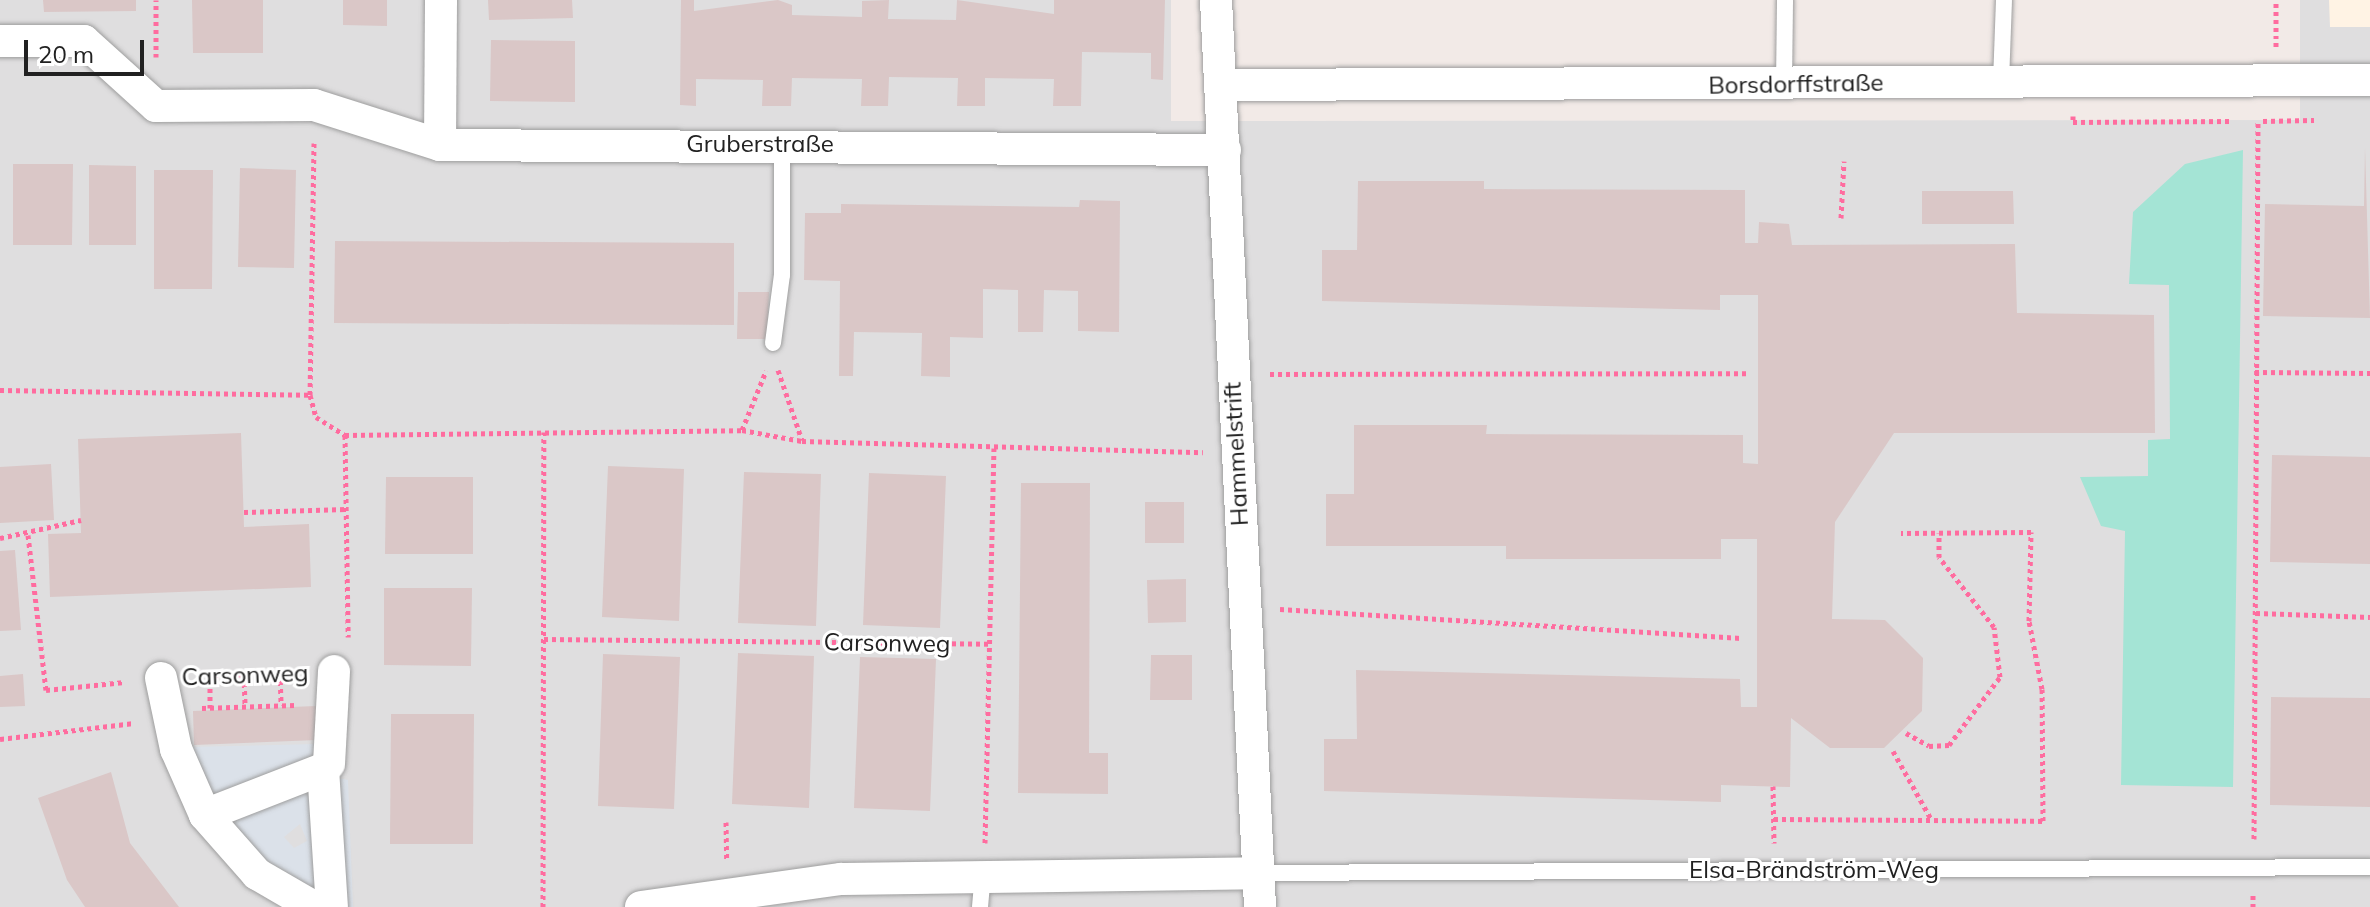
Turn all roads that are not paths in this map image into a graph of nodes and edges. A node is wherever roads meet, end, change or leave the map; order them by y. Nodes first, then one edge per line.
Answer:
1 (441, 0) edge
2 (1216, 0) edge
3 (1785, 0) edge
4 (2004, 0) edge
5 (0, 41) edge
6 (2370, 80) edge
7 (2001, 82) junction
8 (1784, 84) junction
9 (1223, 85) junction
10 (782, 144) junction
11 (440, 145) junction
12 (1225, 150) junction
13 (773, 343) road end
14 (341, 657) road end
15 (161, 678) road end
16 (329, 764) dead end
17 (205, 815) junction
18 (2370, 867) edge
19 (1259, 873) junction
20 (983, 874) junction
21 (314, 907) edge
22 (332, 907) edge
23 (641, 907) edge
24 (980, 907) edge
25 (1260, 907) edge

1 - 11 street
2 - 9 street, Hammelstrift
3 - 8 lane
4 - 7 lane
5 - 11 street, Gruberstraße
6 - 7 street, Borsdorffstraße
7 - 8 street, Borsdorffstraße
8 - 9 street, Borsdorffstraße
9 - 12 street, Hammelstrift
10 - 11 street, Gruberstraße
10 - 12 street, Gruberstraße
10 - 13 lane
12 - 19 street, Hammelstrift
14 - 16 street, Carsonweg
15 - 17 street, Carsonweg
17 - 21 street, Carsonweg
17 - 22 street
18 - 19 lane, Elsa-Brändström-Weg
19 - 20 street
19 - 25 street, Hammelstrift
20 - 23 street
20 - 24 lane

